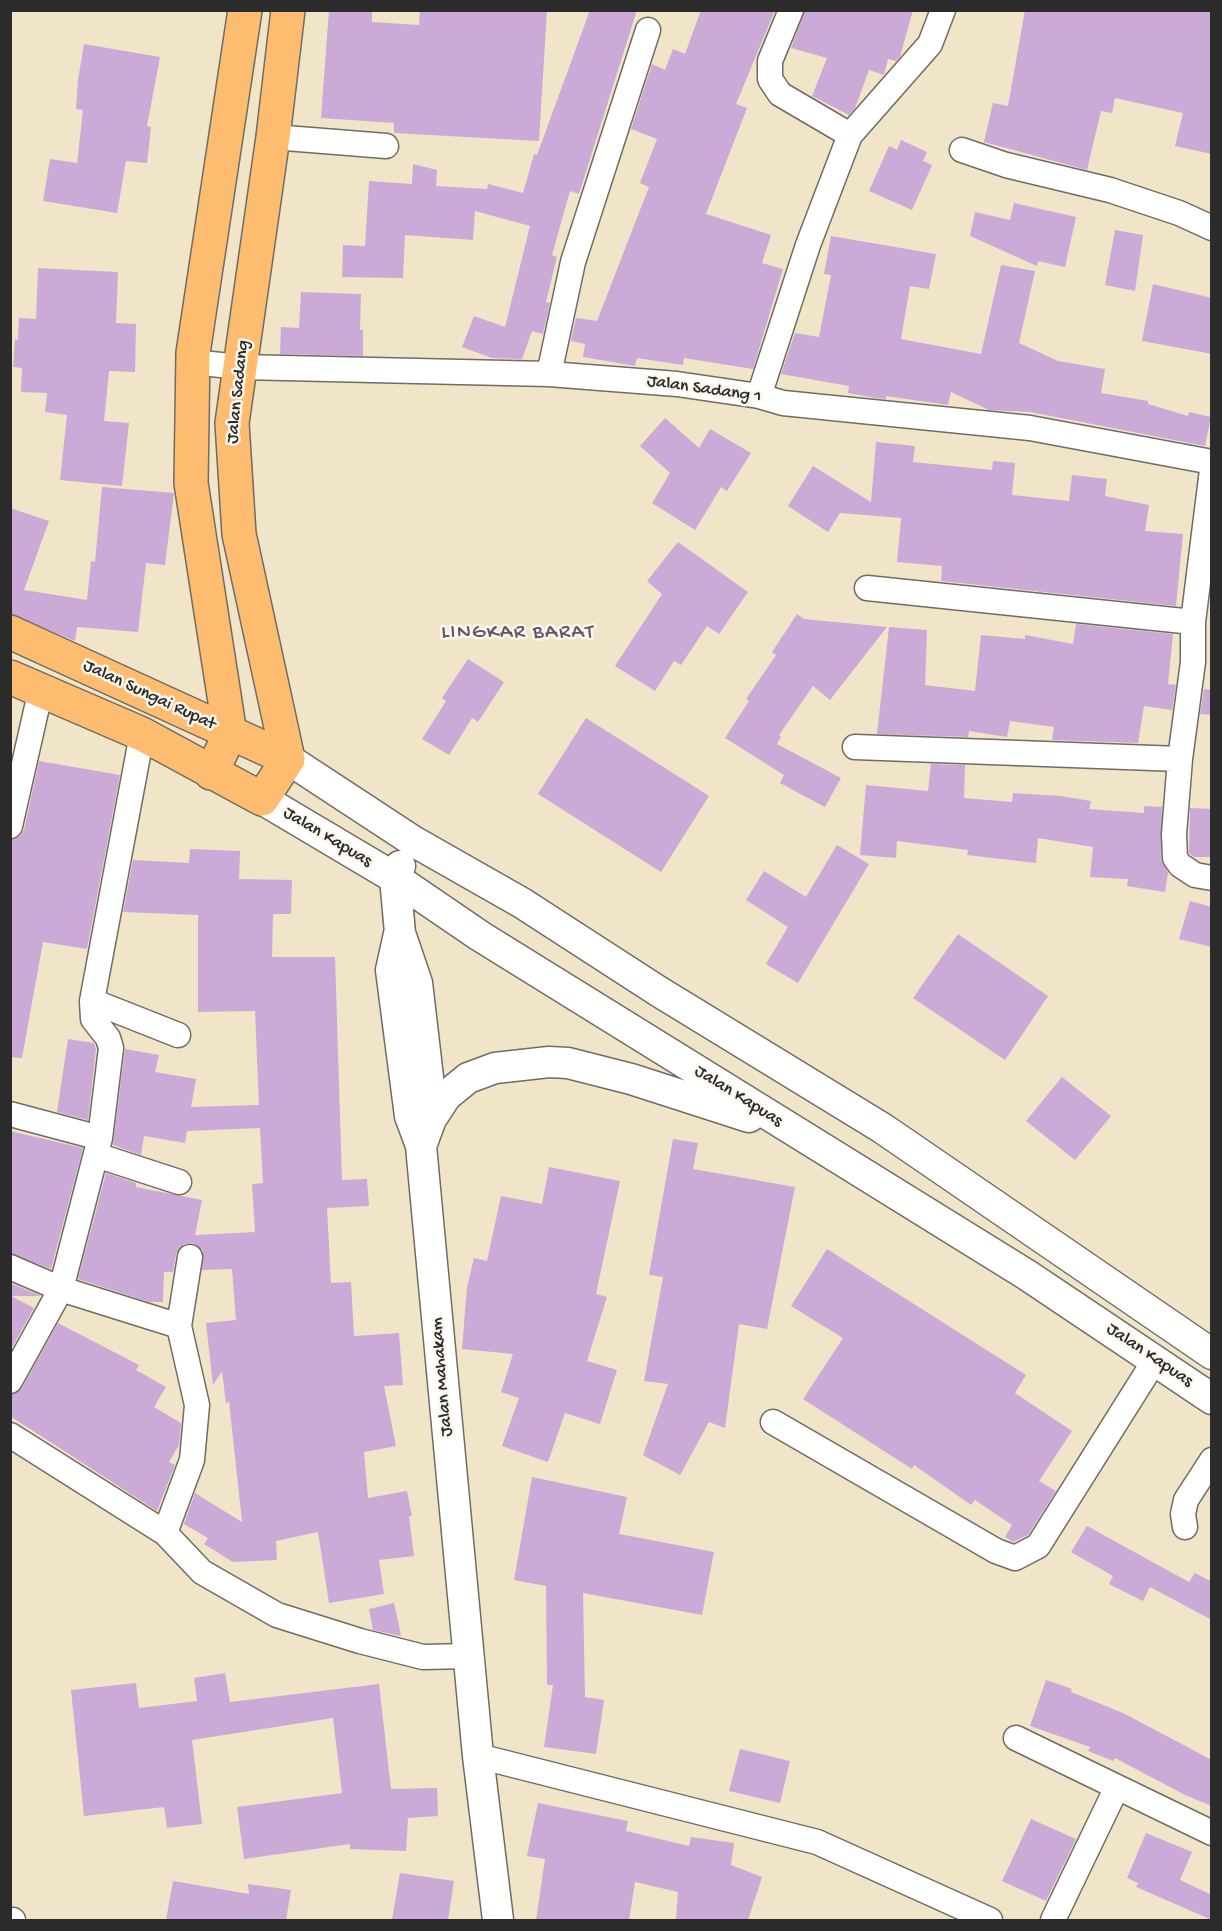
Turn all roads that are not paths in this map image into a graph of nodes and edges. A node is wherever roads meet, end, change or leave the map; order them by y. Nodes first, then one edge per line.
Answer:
1 (245, 10) edge
2 (288, 10) edge
3 (791, 10) edge
4 (943, 10) edge
5 (648, 30) dead end
6 (850, 135) junction
7 (273, 137) junction
8 (386, 146) dead end
9 (962, 150) dead end
10 (1212, 228) edge
11 (192, 363) junction
12 (240, 367) junction
13 (549, 374) junction
14 (759, 396) junction
15 (1212, 462) edge
16 (1212, 470) edge
17 (867, 588) dead end
18 (1193, 622) junction
19 (10, 632) edge
20 (1202, 664) edge
21 (10, 677) edge
22 (40, 689) junction
23 (230, 734) junction
24 (142, 735) junction
25 (855, 747) dead end
26 (288, 759) junction
27 (1180, 759) junction
28 (211, 773) junction
29 (262, 799) junction
30 (10, 825) edge
31 (413, 841) junction
32 (394, 878) junction
33 (1212, 878) edge
34 (92, 1001) junction
35 (178, 1035) dead end
36 (10, 1114) edge
37 (789, 1130) junction
38 (426, 1133) junction
39 (98, 1147) junction
40 (179, 1182) dead end
41 (1050, 1244) junction
42 (190, 1257) dead end
43 (10, 1267) edge
44 (1027, 1275) junction
45 (62, 1289) junction
46 (178, 1326) junction
47 (1212, 1354) edge
48 (1155, 1360) junction
49 (10, 1381) edge
50 (1212, 1399) edge
51 (773, 1422) dead end
52 (10, 1436) edge
53 (1212, 1460) edge
54 (1185, 1527) dead end
55 (165, 1533) junction
56 (468, 1656) junction
57 (1016, 1738) dead end
58 (478, 1756) junction
59 (1117, 1787) junction
60 (1212, 1833) edge
61 (498, 1920) edge
62 (990, 1920) edge
63 (1053, 1920) edge

1 - 11 main road
2 - 7 main road, Jalan Sadang
3 - 6 street
4 - 6 street
5 - 13 street
6 - 14 street
7 - 8 street
7 - 12 main road, Jalan Sadang
9 - 10 street
11 - 12 street, Jalan Sadang 1
11 - 23 main road
12 - 13 street, Jalan Sadang 1
12 - 26 main road, Jalan Sadang
13 - 14 street, Jalan Sadang 1
14 - 15 street, Jalan Sadang 1
16 - 18 street
17 - 18 street
18 - 20 street
19 - 23 main road, Jalan Sungai Rupat
20 - 27 street
21 - 22 main road, Jalan Sungai Rupat
22 - 24 main road, Jalan Sungai Rupat
22 - 30 street
23 - 26 main road, Jalan Sungai Rupat
23 - 28 main road
24 - 28 main road, Jalan Sungai Rupat
24 - 34 street
25 - 27 street
26 - 29 main road
26 - 31 street, Jalan Kapuas
27 - 33 street
28 - 29 main road, Jalan Sungai Rupat
29 - 32 street, Jalan Kapuas
31 - 32 street
31 - 41 street, Jalan Kapuas
32 - 37 street, Jalan Kapuas
32 - 38 street, Jalan Mahakam
34 - 35 street
34 - 39 street
36 - 39 street
37 - 38 street
37 - 44 street, Jalan Kapuas
38 - 56 street, Jalan Mahakam
39 - 40 street
39 - 45 street
41 - 44 street
41 - 47 street, Jalan Kapuas
42 - 46 street
43 - 45 street
44 - 48 street, Jalan Kapuas
45 - 46 street
45 - 49 street
46 - 55 street
48 - 50 street, Jalan Kapuas
48 - 51 street
52 - 55 street
53 - 54 street
55 - 56 street
56 - 58 street, Jalan Mahakam
57 - 59 street
58 - 61 street, Jalan Mahakam
58 - 62 street
59 - 60 street
59 - 63 street

